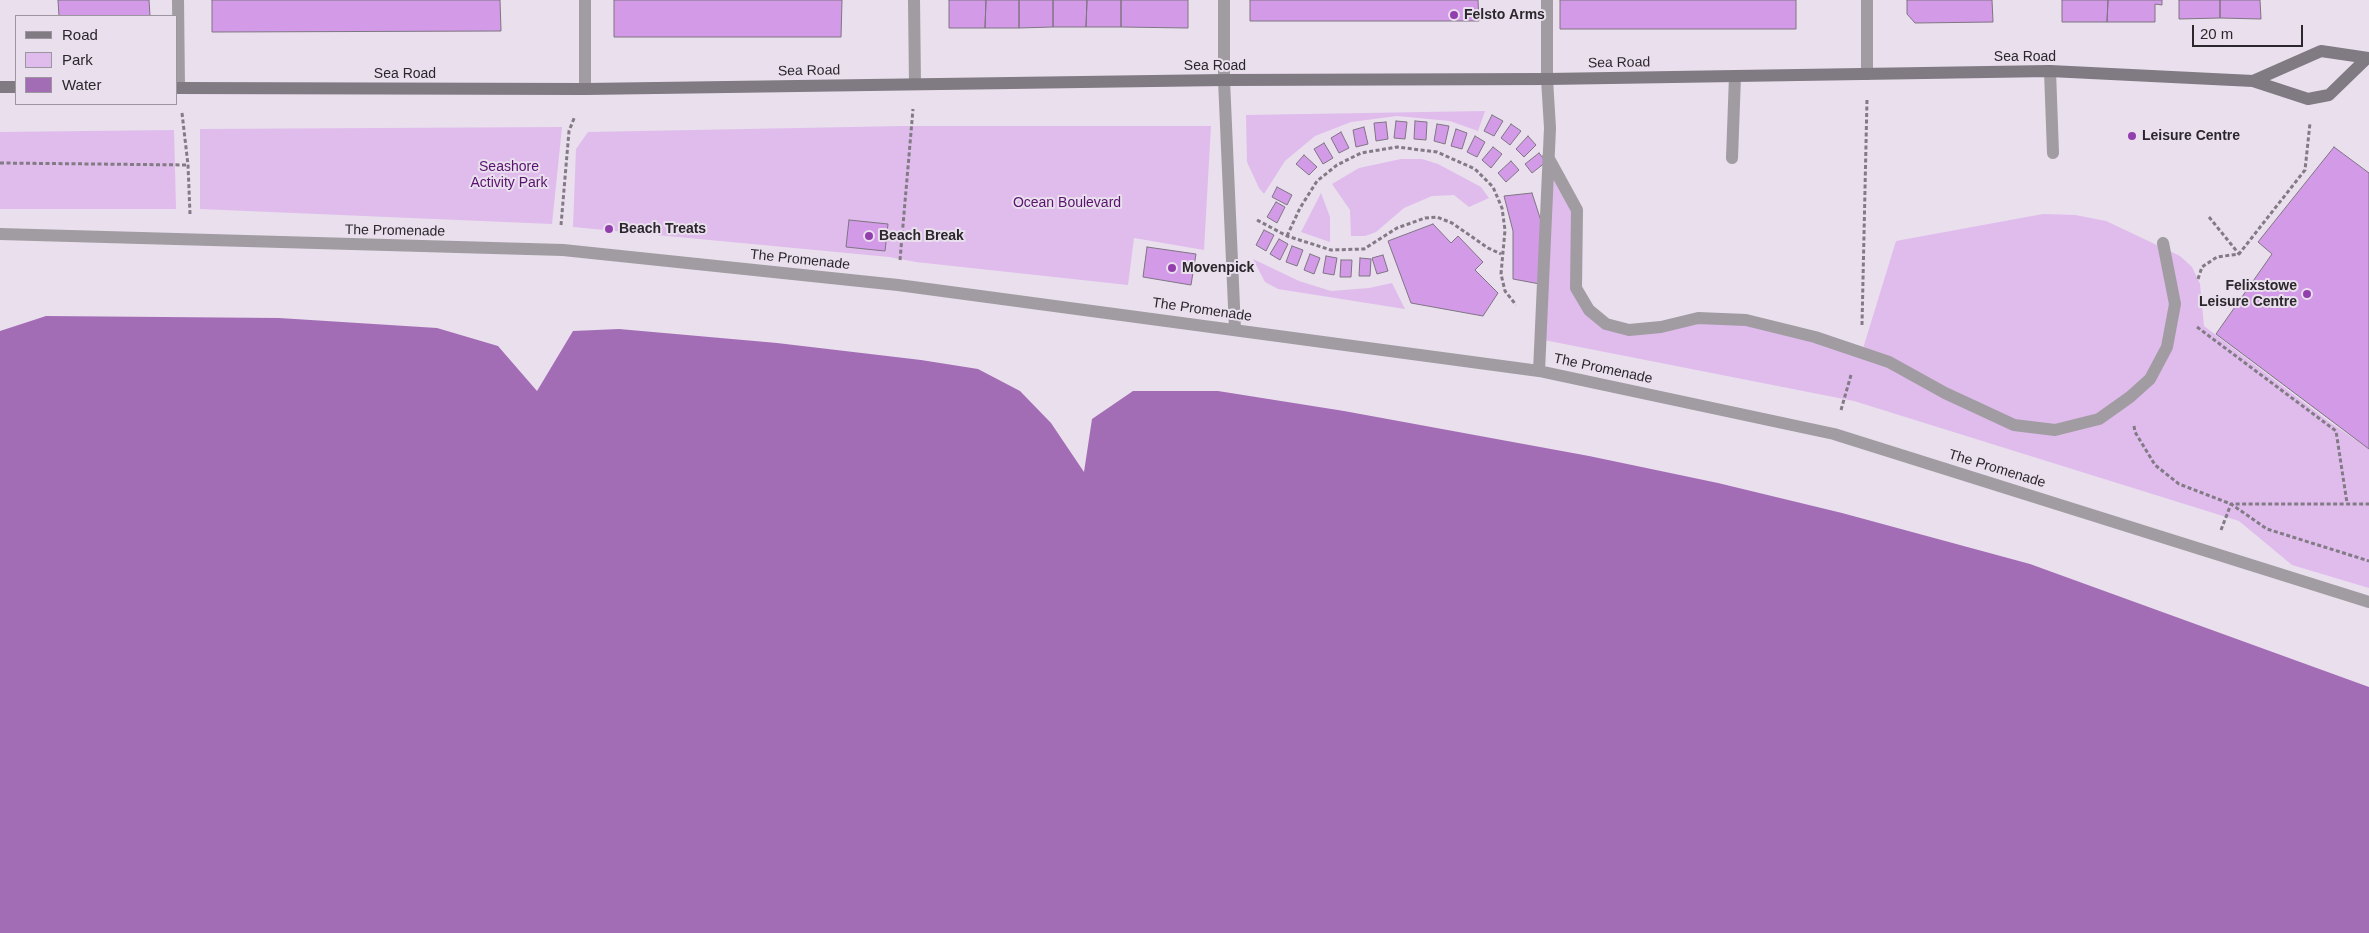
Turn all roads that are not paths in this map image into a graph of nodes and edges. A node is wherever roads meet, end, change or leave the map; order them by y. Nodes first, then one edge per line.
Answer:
1 (178, 0) edge
2 (585, 0) edge
3 (914, 0) edge
4 (1224, 0) edge
5 (1548, 0) edge
6 (1867, 0) edge
7 (2369, 56) edge
8 (2050, 71) junction
9 (1867, 74) junction
10 (1735, 76) junction
11 (1547, 79) junction
12 (1224, 80) junction
13 (2253, 81) junction
14 (915, 84) junction
15 (0, 87) edge
16 (15, 87) edge
17 (178, 88) edge
18 (585, 89) junction
19 (2053, 153) dead end
20 (1548, 157) junction
21 (1732, 158) dead end
22 (0, 234) edge
23 (2163, 243) dead end
24 (1235, 329) junction
25 (1539, 371) junction
26 (2369, 602) edge

1 - 17 street
2 - 18 street
3 - 14 street
4 - 12 street
5 - 11 street
6 - 9 street
7 - 13 street, Sea Road
7 - 13 street, Sea Road
8 - 9 street, Sea Road
8 - 13 street, Sea Road
8 - 19 street
9 - 10 street, Sea Road
10 - 11 street, Sea Road
10 - 21 street
11 - 12 street, Sea Road
11 - 20 street
12 - 14 street, Sea Road
12 - 24 street
14 - 18 street, Sea Road
15 - 16 street
17 - 18 street, Sea Road
20 - 23 street
20 - 25 street
22 - 24 street, The Promenade
24 - 25 street, The Promenade
25 - 26 street, The Promenade

